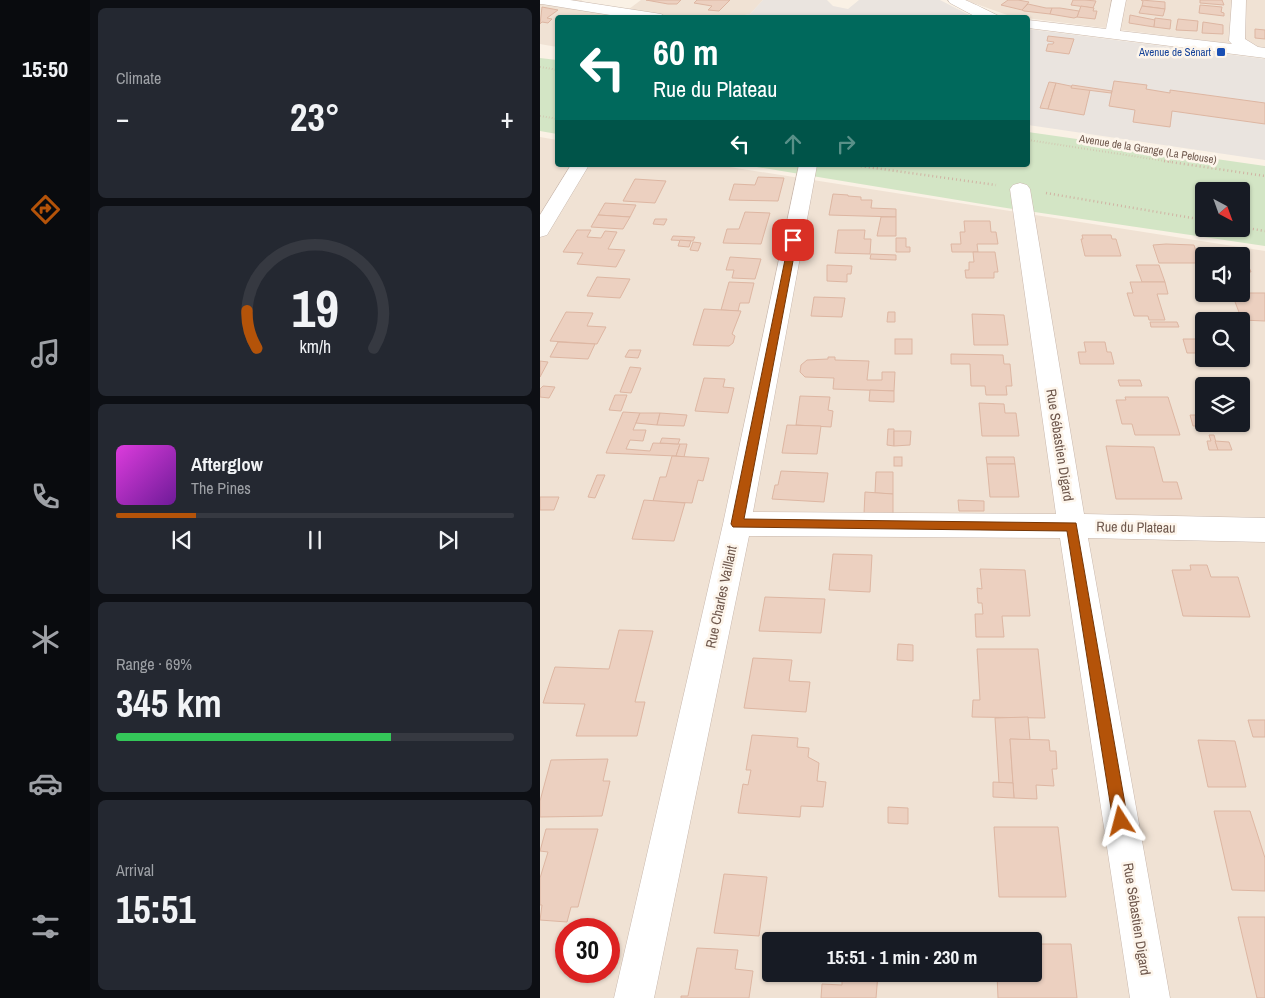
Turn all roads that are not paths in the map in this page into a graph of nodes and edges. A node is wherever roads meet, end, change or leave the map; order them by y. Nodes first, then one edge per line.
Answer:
1 (542, 0) edge
2 (955, 0) edge
3 (1119, 0) edge
4 (1239, 0) edge
5 (641, 15) edge
6 (985, 15) edge
7 (1030, 24) edge
8 (1112, 34) junction
9 (1259, 52) edge
10 (579, 167) edge
11 (808, 167) edge
12 (1020, 189) dead end
13 (540, 231) edge
14 (737, 524) junction
15 (1072, 526) junction
16 (1265, 530) edge
17 (634, 998) edge
18 (1150, 998) edge

1 - 5 street
2 - 6 street
3 - 8 street
4 - 9 street
7 - 8 street
8 - 9 street
10 - 13 street
11 - 14 street, Rue Charles Vaillant
12 - 15 street, Rue Sébastien Digard
14 - 15 street, Rue du Plateau
14 - 17 street, Rue Charles Vaillant
15 - 16 street, Rue du Plateau
15 - 18 street, Rue Sébastien Digard

